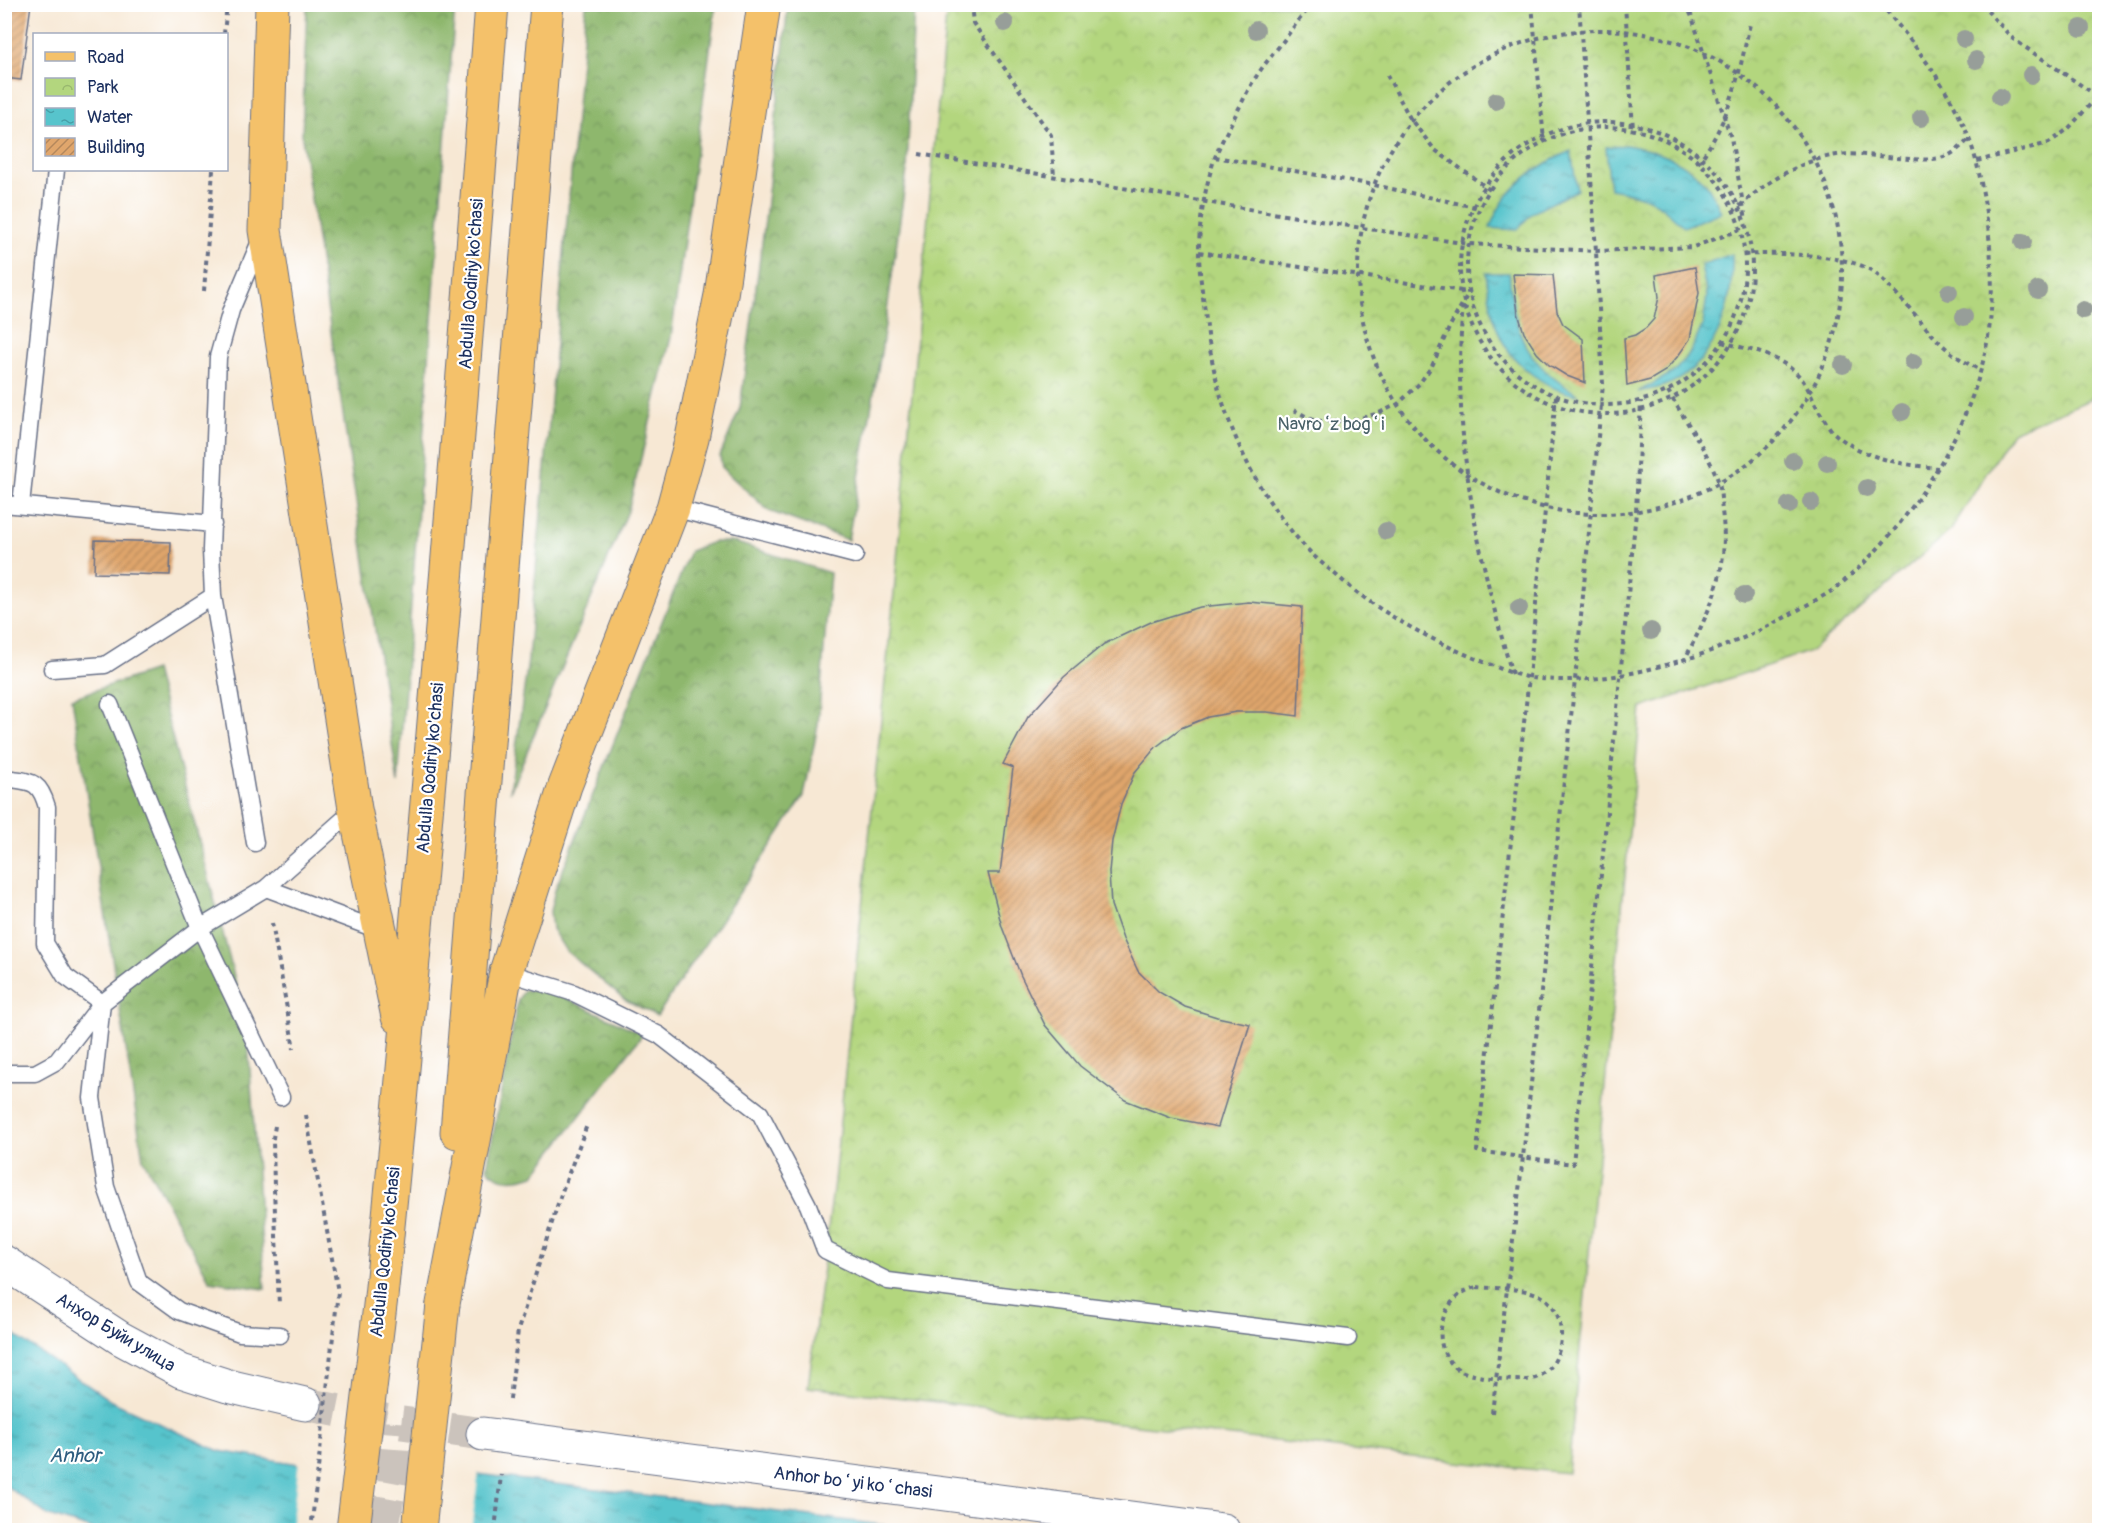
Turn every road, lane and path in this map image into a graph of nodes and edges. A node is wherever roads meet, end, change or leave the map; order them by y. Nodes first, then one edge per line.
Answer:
1 (226, 4) edge
2 (272, 4) edge
3 (492, 4) edge
4 (547, 4) edge
5 (764, 4) edge
6 (971, 4) edge
7 (1313, 4) edge
8 (1533, 4) edge
9 (1579, 4) edge
10 (1625, 4) edge
11 (1686, 4) edge
12 (1881, 4) edge
13 (1981, 4) edge
14 (1750, 24) dead end
15 (1581, 31) junction
16 (1628, 31) junction
17 (224, 33) edge
18 (1536, 37) junction
19 (1740, 72) junction
20 (1387, 75) dead end
21 (2098, 98) edge
22 (1411, 120) junction
23 (1588, 128) junction
24 (1633, 130) junction
25 (1969, 139) junction
26 (1544, 141) junction
27 (919, 154) dead end
28 (1215, 157) junction
29 (1816, 159) junction
30 (1977, 161) junction
31 (1698, 163) junction
32 (56, 171) edge
33 (213, 171) edge
34 (1054, 176) junction
35 (1374, 185) junction
36 (1490, 189) junction
37 (1204, 201) junction
38 (1479, 208) junction
39 (1734, 212) junction
40 (1362, 228) junction
41 (265, 230) junction
42 (1740, 230) junction
43 (1748, 230) junction
44 (1469, 244) junction
45 (1596, 251) junction
46 (1198, 252) junction
47 (1744, 255) junction
48 (1840, 260) junction
49 (204, 265) dead end
50 (1358, 275) junction
51 (1469, 292) junction
52 (1463, 303) junction
53 (1722, 342) junction
54 (1981, 370) junction
55 (1668, 390) junction
56 (1811, 391) junction
57 (1556, 396) junction
58 (1641, 401) junction
59 (1398, 404) junction
60 (1601, 405) junction
61 (1294, 410) dead end
62 (1938, 468) junction
63 (1719, 484) junction
64 (13, 505) edge
65 (673, 508) junction
66 (1546, 509) junction
67 (1636, 512) junction
68 (1591, 514) junction
69 (213, 524) junction
70 (855, 555) dead end
71 (213, 596) junction
72 (1685, 659) junction
73 (52, 669) dead end
74 (1512, 674) junction
75 (1529, 677) junction
76 (1620, 677) junction
77 (1575, 680) junction
78 (110, 704) dead end
79 (4, 778) edge
80 (355, 809) junction
81 (255, 843) dead end
82 (266, 888) junction
83 (200, 928) junction
84 (381, 931) junction
85 (506, 972) junction
86 (102, 1003) junction
87 (405, 1055) junction
88 (4, 1072) edge
89 (281, 1097) joint
90 (587, 1125) dead end
91 (1522, 1157) junction
92 (4, 1262) edge
93 (1506, 1290) junction
94 (338, 1292) dead end
95 (443, 1304) junction
96 (280, 1335) joint
97 (1348, 1338) dead end
98 (1496, 1377) junction
99 (305, 1404) tunnel mouth
100 (1492, 1413) dead end
101 (495, 1436) joint
102 (501, 1476) dead end
103 (311, 1530) edge
104 (353, 1530) edge
105 (419, 1530) edge
106 (495, 1530) edge
107 (1222, 1530) edge

1 - 17 path
2 - 41 main road
3 - 87 main road, Abdulla Qodiriy ko'chasi
4 - 95 main road
5 - 65 main road
6 - 34 path
7 - 28 path
8 - 18 path
9 - 15 path
10 - 16 path
11 - 43 path, bridge
12 - 25 path
13 - 21 path
14 - 19 path
15 - 16 path
15 - 18 path
15 - 23 path
16 - 19 path
16 - 24 path
18 - 22 path
18 - 26 path
19 - 29 path
19 - 31 path
20 - 22 path
21 - 30 path
22 - 35 path
22 - 36 path
23 - 24 path
23 - 26 path
23 - 45 path
24 - 31 path
25 - 29 path
25 - 30 path
26 - 36 path
27 - 34 path
28 - 35 path
28 - 37 path
29 - 39 path
29 - 48 path
30 - 54 path
31 - 39 path
32 - 64 lane
33 - 49 path
34 - 37 path
35 - 38 path
35 - 40 path
36 - 38 path
37 - 40 path
37 - 46 path
38 - 44 path
39 - 42 path
40 - 44 path
40 - 50 path
41 - 69 lane
41 - 80 main road
42 - 45 path
42 - 47 path
43 - 52 path, bridge
43 - 52 path, bridge
44 - 45 path
44 - 51 path
45 - 60 path
46 - 50 path
46 - 74 path
47 - 48 path
47 - 53 path
48 - 54 path
48 - 56 path
50 - 51 path
50 - 59 path
51 - 57 path
51 - 59 path
52 - 74 path, bridge
53 - 55 path
53 - 56 path
54 - 62 path
55 - 58 path
55 - 63 path
56 - 62 path
56 - 63 path
57 - 60 path
57 - 66 path
58 - 60 path
58 - 67 path
59 - 61 path
59 - 66 path
60 - 68 path
62 - 72 path
63 - 67 path
63 - 72 path
64 - 69 lane
65 - 70 lane
65 - 85 main road
66 - 68 path
66 - 75 path
67 - 68 path
67 - 76 path
68 - 77 path
69 - 71 lane
71 - 73 lane
71 - 81 lane
72 - 76 path
74 - 75 path
75 - 77 path
75 - 91 path
76 - 77 path
76 - 91 path
77 - 91 path
78 - 83 lane
79 - 86 lane
80 - 82 lane
80 - 84 main road
82 - 83 lane
82 - 84 lane
83 - 86 lane
83 - 89 lane
84 - 87 main road
85 - 95 main road
85 - 97 lane
86 - 88 lane
86 - 96 lane
87 - 104 main road, Abdulla Qodiriy ko'chasi, bridge
89 - 96 path
90 - 101 path
91 - 93 path
92 - 99 street, Анхор Буйи улица
93 - 98 path
93 - 98 path
93 - 98 path
94 - 103 path, bridge
95 - 105 main road, bridge
98 - 100 path
101 - 107 street, Anhor boʻyi koʻchasi
102 - 106 path

